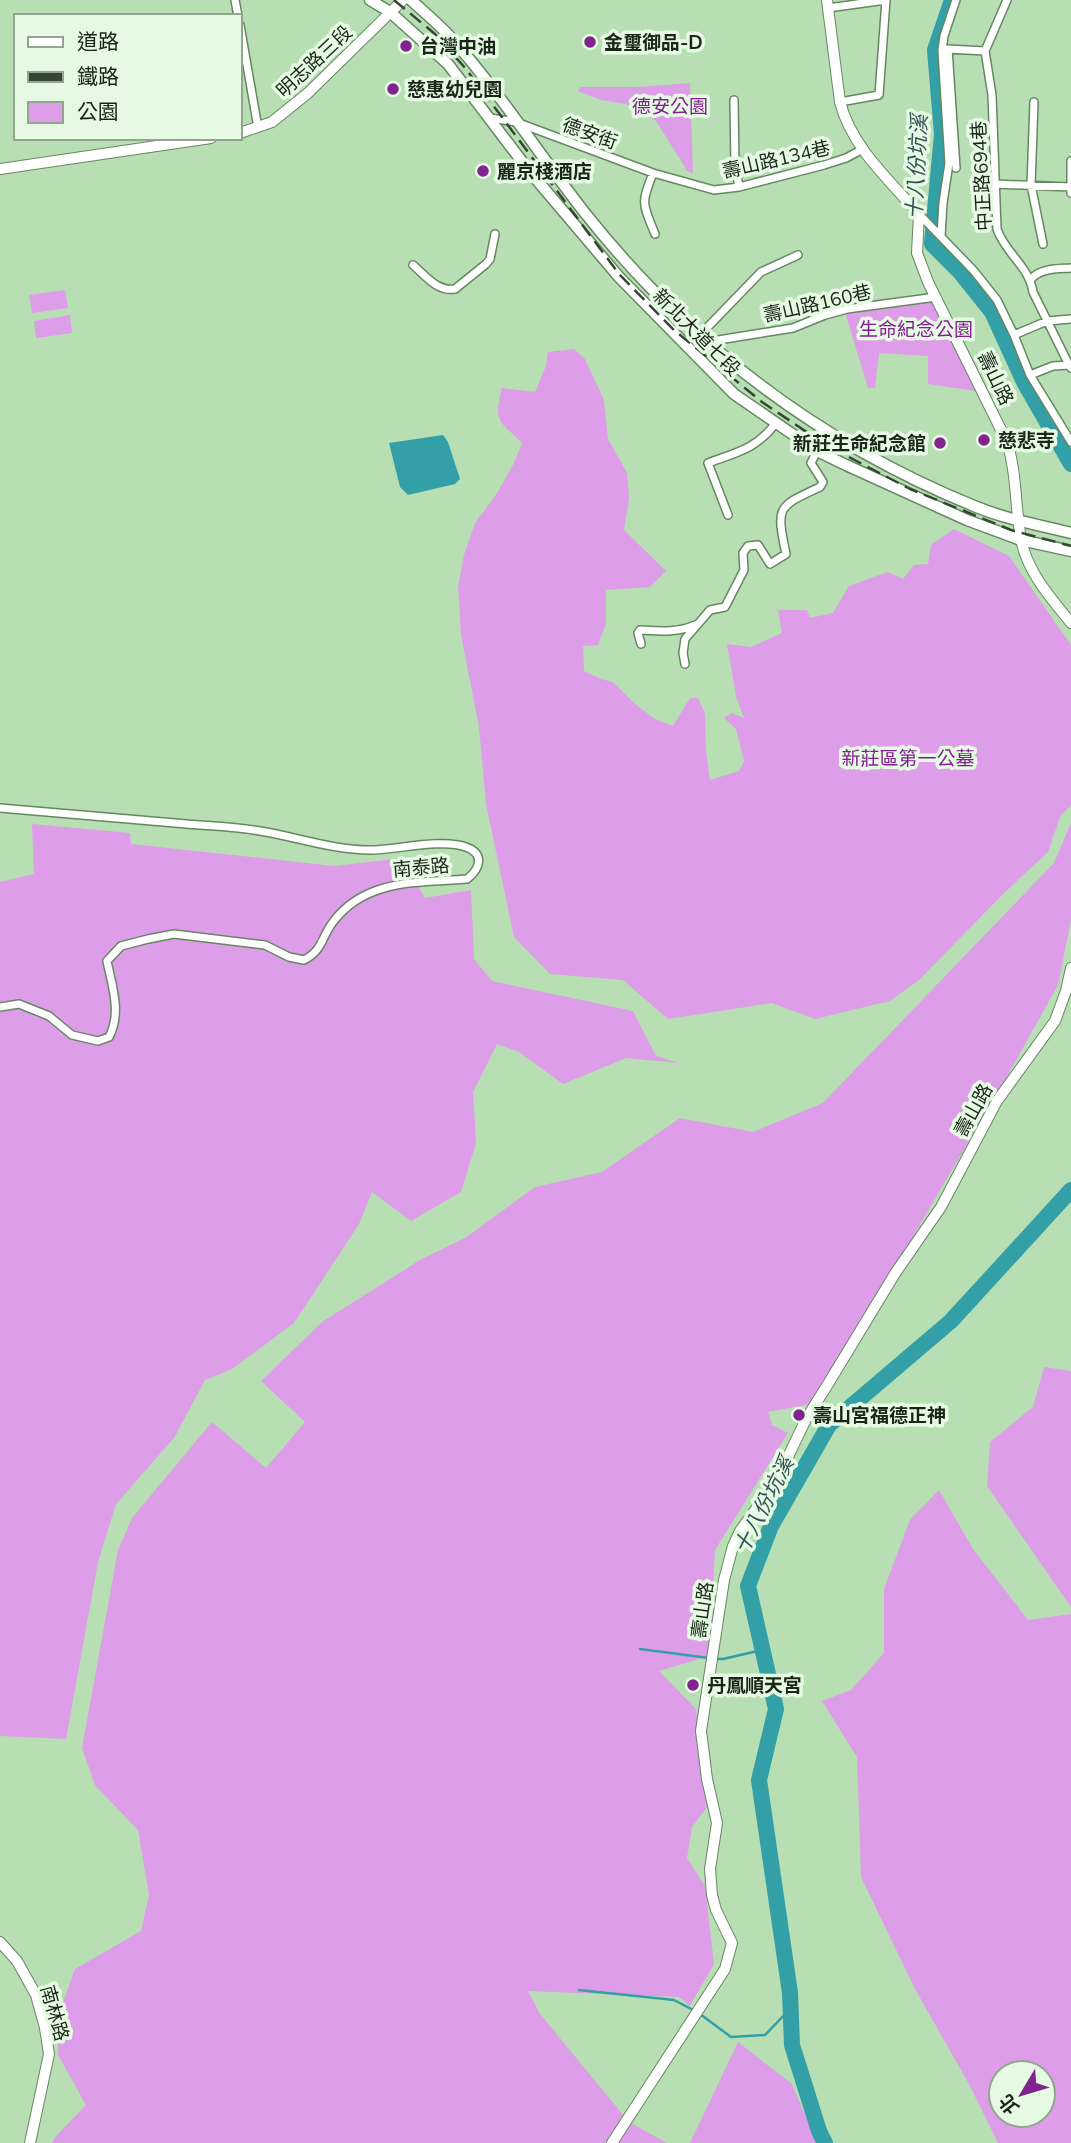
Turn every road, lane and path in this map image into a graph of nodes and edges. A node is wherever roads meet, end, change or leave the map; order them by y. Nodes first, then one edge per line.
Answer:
1 (370, 0) edge
2 (403, 0) edge
3 (411, 0) edge
4 (886, 0) edge
5 (956, 0) edge
6 (1007, 0) edge
7 (828, 4) edge
8 (390, 12) junction
9 (242, 36) edge
10 (985, 51) junction
11 (734, 100) dead end
12 (840, 102) junction
13 (1034, 102) dead end
14 (488, 118) junction
15 (516, 122) junction
16 (258, 128) junction
17 (242, 132) edge
18 (197, 140) edge
19 (863, 149) junction
20 (1071, 161) edge
21 (956, 168) dead end
22 (0, 169) edge
23 (653, 173) junction
24 (995, 184) junction
25 (1031, 185) junction
26 (739, 187) junction
27 (1071, 187) edge
28 (1071, 193) edge
29 (921, 215) junction
30 (495, 234) dead end
31 (655, 234) dead end
32 (941, 236) junction
33 (1043, 244) dead end
34 (798, 255) dead end
35 (413, 265) dead end
36 (1071, 268) edge
37 (1031, 279) junction
38 (936, 297) junction
39 (1071, 319) edge
40 (1047, 321) junction
41 (1014, 335) junction
42 (703, 339) junction
43 (1070, 366) edge
44 (1031, 375) junction
45 (776, 423) junction
46 (1071, 442) edge
47 (817, 451) junction
48 (728, 515) dead end
49 (1019, 520) junction
50 (1071, 533) edge
51 (1021, 540) junction
52 (1071, 551) edge
53 (699, 623) junction
54 (1071, 623) edge
55 (641, 644) dead end
56 (685, 664) dead end
57 (0, 808) edge
58 (1071, 968) edge
59 (0, 1007) edge
60 (0, 1942) edge
61 (30, 2143) edge
62 (612, 2143) edge

1 - 8 main road, 新北大道七段
2 - 8 street, 明志路三段
3 - 15 main road, 新北大道七段
4 - 7 street
4 - 12 street
5 - 32 street
6 - 10 street
7 - 12 street
8 - 14 main road, 新北大道七段
8 - 16 street, 明志路三段
9 - 16 street
10 - 21 street, 中正路694巷
10 - 24 street, 中正路694巷
11 - 26 street
12 - 19 street
13 - 25 street
14 - 15 street, 德安街
14 - 45 main road, 新北大道七段
15 - 23 street, 德安街
15 - 42 main road, 新北大道七段
16 - 17 street, 明志路三段
18 - 22 street
19 - 26 street, 壽山路134巷
19 - 29 street
20 - 27 street
23 - 26 street, 壽山路134巷
23 - 31 street
24 - 25 street
24 - 37 street, 中正路694巷
25 - 27 street
25 - 33 street
27 - 28 street
29 - 32 street
29 - 38 street, 壽山路
30 - 35 street
32 - 41 street
34 - 42 street
36 - 37 street
37 - 40 street, 中正路694巷
38 - 42 street, 壽山路160巷
38 - 49 street, 壽山路
39 - 40 street
40 - 41 street
40 - 43 street, 中正路694巷
41 - 44 street
42 - 49 main road, 新北大道七段
43 - 44 street
44 - 46 street
45 - 47 main road, 新北大道七段
45 - 48 street
47 - 51 main road, 新北大道七段
47 - 53 street
49 - 50 main road, 新北大道七段
49 - 51 street, 壽山路
51 - 52 main road, 新北大道七段
51 - 54 street, 壽山路
53 - 55 street
53 - 56 street
57 - 59 street, 南泰路
58 - 62 street, 壽山路
60 - 61 street, 南林路

